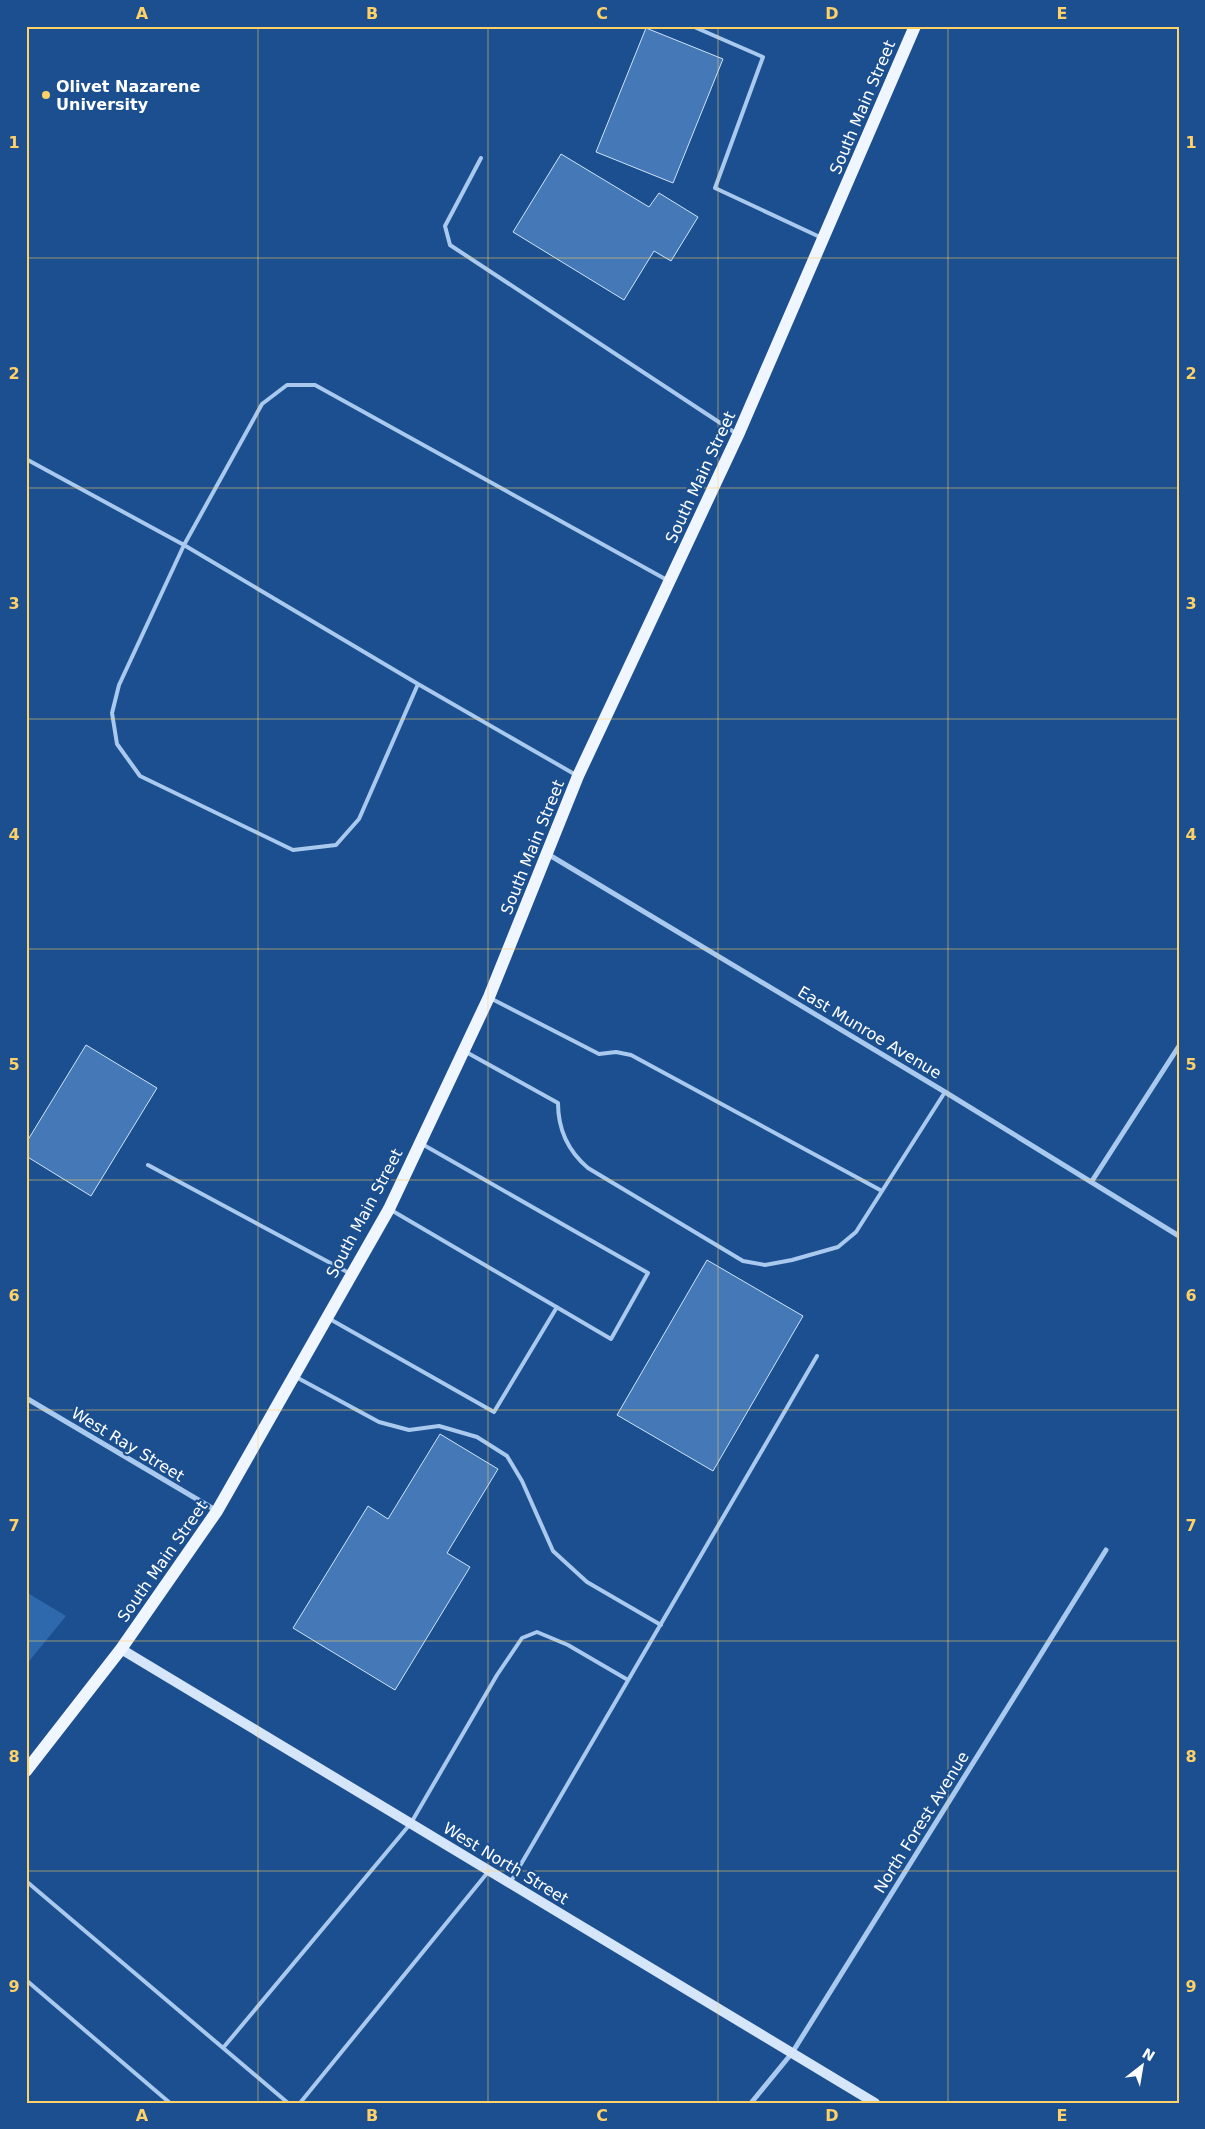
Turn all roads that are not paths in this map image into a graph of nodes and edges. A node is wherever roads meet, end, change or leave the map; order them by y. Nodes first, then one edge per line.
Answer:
1 (692, 26) edge
2 (915, 26) edge
3 (481, 158) dead end
4 (823, 238) junction
5 (738, 435) junction
6 (26, 459) edge
7 (184, 545) junction
8 (669, 581) junction
9 (418, 684) junction
10 (578, 776) junction
11 (546, 853) junction
12 (489, 997) junction
13 (1179, 1046) edge
14 (464, 1051) junction
15 (945, 1092) junction
16 (420, 1143) junction
17 (148, 1165) dead end
18 (1092, 1181) junction
19 (882, 1191) junction
20 (389, 1209) junction
21 (1179, 1236) edge
22 (350, 1274) junction
23 (557, 1307) junction
24 (326, 1317) junction
25 (817, 1356) dead end
26 (294, 1376) junction
27 (26, 1398) edge
28 (217, 1511) junction
29 (1106, 1550) dead end
30 (661, 1624) junction
31 (121, 1649) junction
32 (628, 1680) junction
33 (26, 1771) edge
34 (411, 1823) junction
35 (490, 1870) junction
36 (26, 1881) edge
37 (510, 1883) junction
38 (26, 1980) edge
39 (223, 2048) junction
40 (792, 2053) junction
41 (170, 2103) edge
42 (288, 2103) edge
43 (300, 2103) edge
44 (751, 2103) edge
45 (875, 2103) edge

1 - 4 lane
2 - 4 main road, South Main Street
3 - 5 lane
4 - 5 main road, South Main Street
5 - 8 main road, South Main Street
6 - 7 lane
7 - 8 lane
7 - 9 lane
7 - 9 lane
8 - 10 main road, South Main Street
9 - 10 lane
10 - 11 main road, South Main Street
11 - 12 main road, South Main Street
11 - 15 street, East Munroe Avenue
12 - 14 main road, South Main Street
12 - 19 lane
13 - 18 street
14 - 16 main road, South Main Street
14 - 19 lane
15 - 18 street, East Munroe Avenue
15 - 19 lane
16 - 20 main road, South Main Street
16 - 23 lane
17 - 22 lane
18 - 21 street, East Munroe Avenue
20 - 22 main road, South Main Street
20 - 23 lane
22 - 24 main road, South Main Street
23 - 24 lane
24 - 26 main road, South Main Street
25 - 30 lane
26 - 28 main road, South Main Street
26 - 30 lane
27 - 28 street, West Ray Street
28 - 31 main road, South Main Street
29 - 40 street, North Forest Avenue
30 - 32 lane
31 - 33 main road, South Main Street
31 - 34 main road, West North Street
32 - 34 lane
32 - 37 lane
34 - 35 main road, West North Street
34 - 39 lane
35 - 37 main road, West North Street
35 - 43 lane
36 - 39 lane
37 - 40 main road, West North Street
38 - 41 lane
39 - 42 lane
40 - 44 street, North Forest Avenue
40 - 45 main road, West North Street

